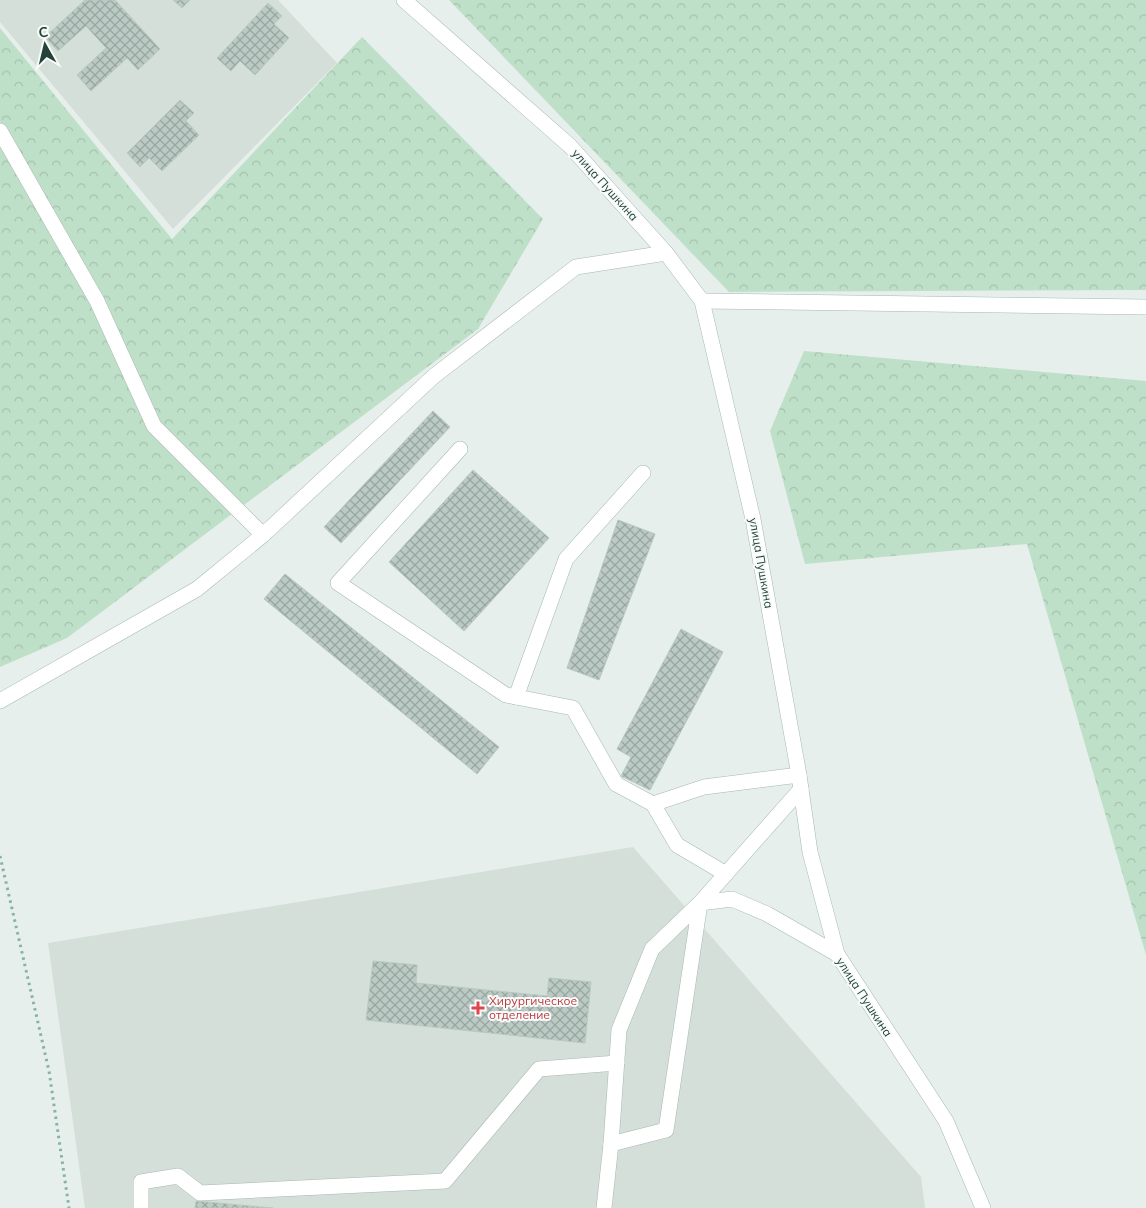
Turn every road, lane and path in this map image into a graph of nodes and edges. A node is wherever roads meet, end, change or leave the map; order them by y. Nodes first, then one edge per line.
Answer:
1 (404, 0) edge
2 (0, 131) edge
3 (666, 253) junction
4 (702, 301) junction
5 (1146, 307) edge
6 (460, 449) dead end
7 (643, 473) dead end
8 (263, 535) junction
9 (516, 696) junction
10 (0, 701) edge
11 (800, 782) junction
12 (653, 804) junction
13 (0, 856) edge
14 (726, 874) junction
15 (700, 903) junction
16 (837, 954) junction
17 (617, 1063) junction
18 (611, 1144) junction
19 (69, 1208) edge
20 (141, 1208) edge
21 (604, 1208) edge
22 (983, 1208) edge

1 - 3 street, улица Пушкина
2 - 8 street
3 - 4 street, улица Пушкина
3 - 8 street
4 - 5 street
4 - 11 street, улица Пушкина
6 - 9 street
7 - 9 street
8 - 10 street
9 - 12 street
11 - 12 street
11 - 14 street
11 - 16 street, улица Пушкина
12 - 14 street
13 - 19 path
14 - 15 street
15 - 16 street
15 - 17 street
15 - 18 street
16 - 22 street, улица Пушкина
17 - 18 street
17 - 20 street
18 - 21 street

